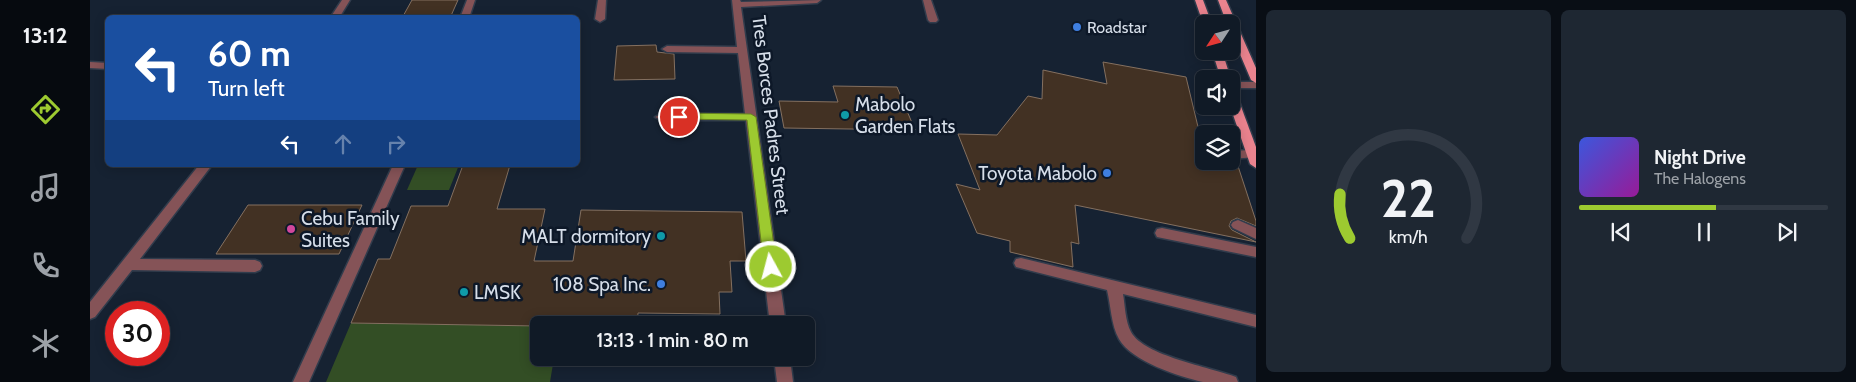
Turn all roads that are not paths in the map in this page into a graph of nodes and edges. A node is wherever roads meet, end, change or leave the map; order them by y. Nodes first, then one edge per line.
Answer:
1 (346, 0) edge
2 (471, 0) edge
3 (602, 0) edge
4 (817, 0) edge
5 (927, 0) edge
6 (1199, 0) edge
7 (1222, 0) edge
8 (737, 2) edge
9 (336, 15) edge
10 (465, 15) edge
11 (1204, 15) edge
12 (600, 19) dead end
13 (932, 20) dead end
14 (666, 49) dead end
15 (742, 50) junction
16 (90, 65) edge
17 (105, 66) edge
18 (1256, 80) edge
19 (1256, 84) edge
20 (1240, 85) edge
21 (1239, 115) edge
22 (661, 117) dead end
23 (751, 117) junction
24 (1240, 157) edge
25 (1254, 159) edge
26 (204, 167) edge
27 (398, 167) edge
28 (1238, 225) dead end
29 (1162, 233) dead end
30 (1256, 234) edge
31 (1256, 252) edge
32 (1021, 263) dead end
33 (128, 264) junction
34 (255, 266) dead end
35 (1114, 287) junction
36 (90, 313) edge
37 (777, 316) edge
38 (1256, 321) edge
39 (783, 366) edge
40 (301, 382) edge
41 (785, 382) edge
42 (1230, 382) edge

1 - 9 street
2 - 10 street
3 - 12 street
4 - 8 street
5 - 13 street
6 - 11 main road
7 - 18 main road
8 - 15 street, Tres Borces Padres Street
14 - 15 street
15 - 23 street, Tres Borces Padres Street
16 - 17 street
19 - 20 street
21 - 25 main road
22 - 23 street
23 - 37 street, Tres Borces Padres Street
24 - 25 street
26 - 33 street
27 - 40 street
28 - 30 street
29 - 31 street
32 - 35 street
33 - 34 street
33 - 36 street
35 - 38 street
35 - 42 street
39 - 41 street

